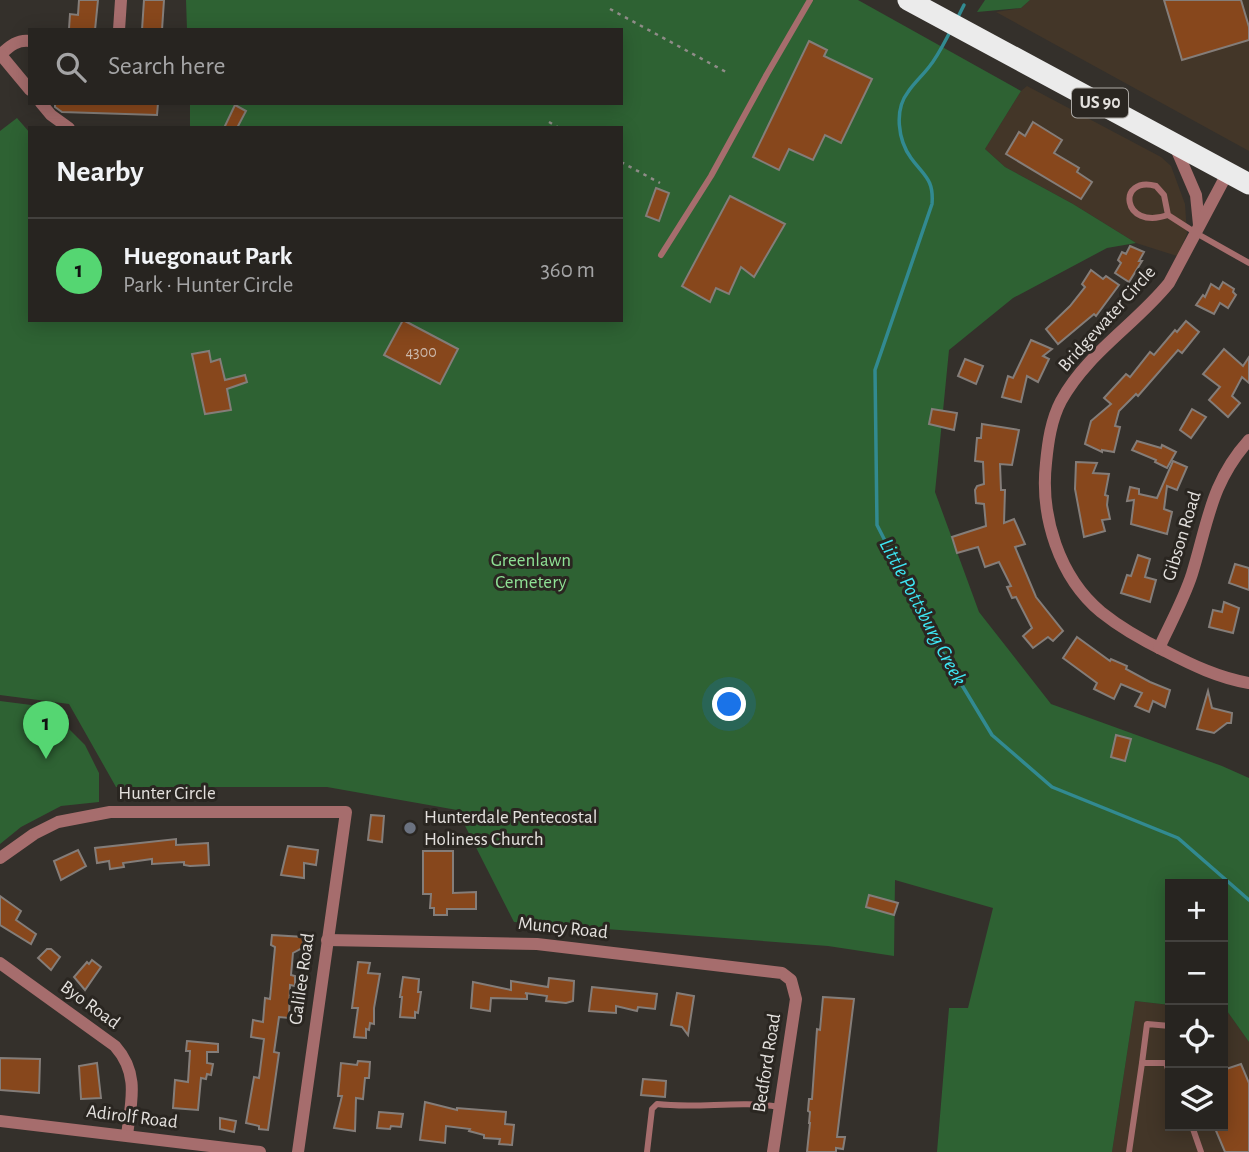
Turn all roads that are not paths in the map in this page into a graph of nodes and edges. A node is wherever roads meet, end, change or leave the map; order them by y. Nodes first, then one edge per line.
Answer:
1 (121, 0) edge
2 (810, 0) edge
3 (908, 0) edge
4 (119, 28) edge
5 (28, 41) edge
6 (0, 55) edge
7 (28, 88) edge
8 (43, 105) edge
9 (66, 126) edge
10 (1173, 143) junction
11 (1228, 172) junction
12 (1249, 184) edge
13 (1168, 215) junction
14 (1198, 230) junction
15 (662, 255) dead end
16 (1249, 263) edge
17 (1249, 440) edge
18 (1159, 648) junction
19 (1249, 683) edge
20 (346, 812) joint
21 (0, 858) edge
22 (327, 940) junction
23 (0, 963) edge
24 (791, 980) joint
25 (1165, 1026) edge
26 (1142, 1063) junction
27 (1165, 1063) edge
28 (780, 1107) junction
29 (0, 1121) edge
30 (1194, 1131) edge
31 (127, 1135) junction
32 (260, 1152) edge
33 (298, 1152) edge
34 (647, 1152) edge
35 (773, 1152) edge
36 (1129, 1152) edge
37 (1201, 1152) edge

1 - 4 street
2 - 15 lane
3 - 10 highway, US 90
5 - 6 street
6 - 7 street
8 - 9 street
10 - 11 highway, US 90
10 - 14 street
11 - 12 highway, US 90
11 - 14 street, Bridgewater Circle
13 - 13 lane
13 - 14 lane
14 - 16 lane
14 - 18 street, Bridgewater Circle
17 - 18 street, Gibson Road
18 - 19 street, Bridgewater Circle
20 - 21 street, Hunter Circle
20 - 22 street, Galilee Road
22 - 24 street, Muncy Road
22 - 33 street, Galilee Road
23 - 31 street, Byo Road
24 - 28 street, Bedford Road
25 - 26 lane
26 - 27 lane
26 - 36 lane
28 - 34 lane
28 - 35 street, Bedford Road
29 - 31 street, Adirolf Road
30 - 37 lane
31 - 32 street, Adirolf Road

